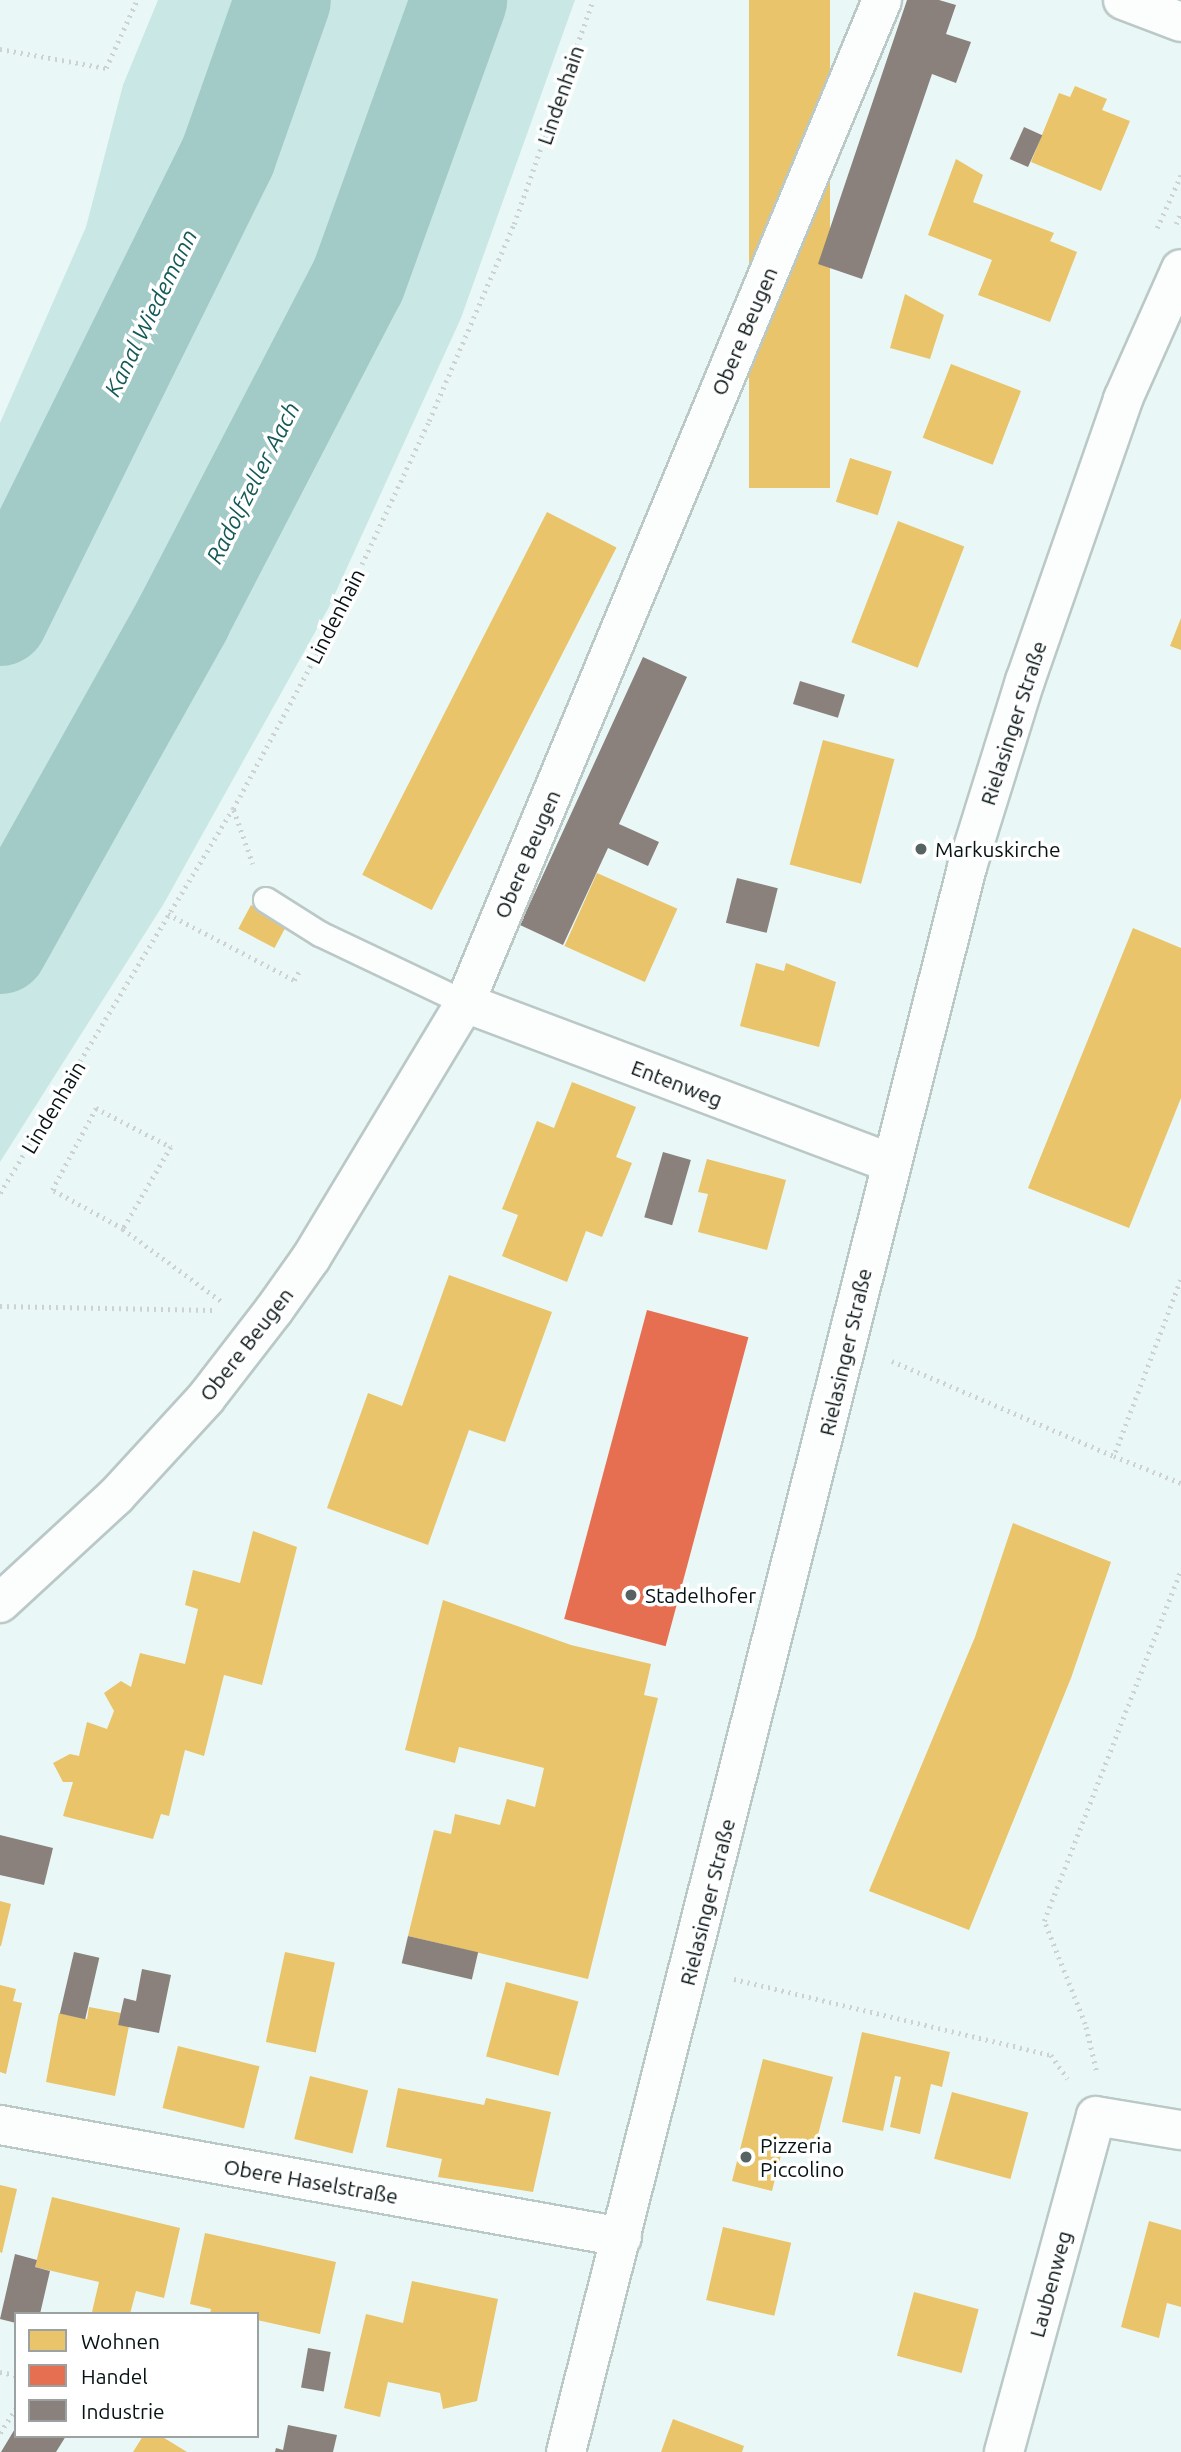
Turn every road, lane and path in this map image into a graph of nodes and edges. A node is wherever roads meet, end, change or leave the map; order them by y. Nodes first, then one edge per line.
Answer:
1 (137, 0) edge
2 (593, 0) edge
3 (882, 0) edge
4 (1123, 0) edge
5 (1181, 22) edge
6 (0, 49) edge
7 (1181, 270) edge
8 (233, 809) junction
9 (266, 900) joint
10 (168, 914) junction
11 (320, 934) junction
12 (465, 1003) junction
13 (889, 1162) junction
14 (0, 1193) edge
15 (123, 1229) junction
16 (1181, 1280) edge
17 (0, 1306) edge
18 (233, 1310) junction
19 (274, 1310) junction
20 (848, 1346) junction
21 (1114, 1456) junction
22 (1181, 1483) edge
23 (1181, 1569) edge
24 (0, 1603) edge
25 (690, 1969) junction
26 (1096, 2116) junction
27 (0, 2125) edge
28 (1181, 2130) edge
29 (622, 2238) junction
30 (14, 2411) edge
31 (0, 2433) edge
32 (566, 2452) edge
33 (1004, 2452) edge

1 - 6 path
2 - 8 path, Lindenhain
3 - 12 street, Obere Beugen
4 - 5 street
7 - 13 street, Rielasinger Straße
8 - 9 path
8 - 10 path, Lindenhain
9 - 11 lane
10 - 11 path
10 - 14 path, Lindenhain
11 - 12 lane
12 - 13 street, Entenweg
12 - 19 street, Obere Beugen
13 - 20 street, Rielasinger Straße
15 - 15 path
15 - 18 path
16 - 21 path
17 - 18 path
18 - 19 path
19 - 24 street, Obere Beugen
20 - 21 path
20 - 25 street, Rielasinger Straße
21 - 22 path
23 - 26 path
25 - 26 path
25 - 29 street, Rielasinger Straße
26 - 28 street
26 - 33 street, Laubenweg
27 - 29 street, Obere Haselstraße
29 - 32 street, Rielasinger Straße
30 - 31 path

